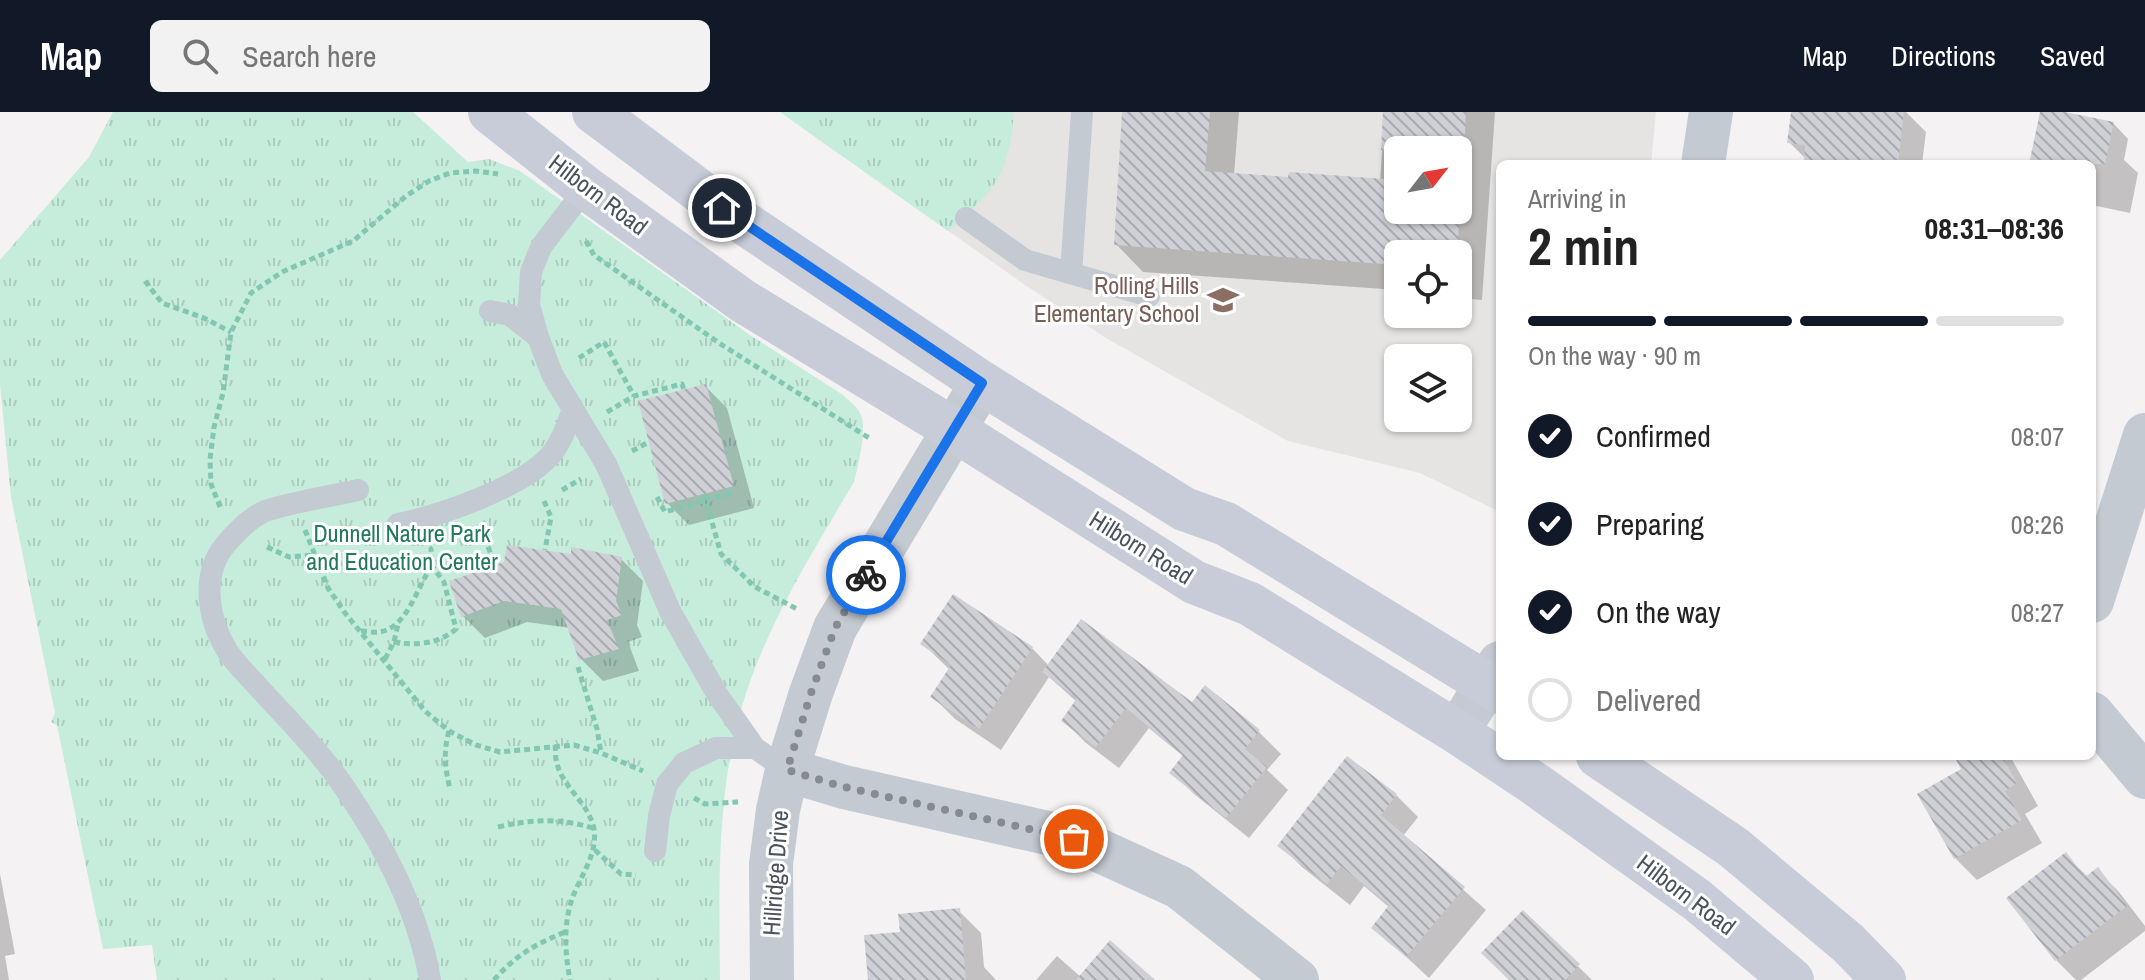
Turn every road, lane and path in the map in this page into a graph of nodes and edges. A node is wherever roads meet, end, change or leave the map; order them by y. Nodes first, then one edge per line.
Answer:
1 (490, 112) edge
2 (594, 112) edge
3 (1082, 112) edge
4 (1711, 112) edge
5 (1704, 160) edge
6 (506, 178) dead end
7 (586, 188) junction
8 (966, 218) dead end
9 (581, 232) dead end
10 (1071, 273) junction
11 (145, 281) dead end
12 (1149, 296) dead end
13 (490, 311) dead end
14 (231, 332) junction
15 (538, 337) junction
16 (552, 374) junction
17 (982, 383) junction
18 (684, 390) dead end
19 (634, 396) junction
20 (573, 409) junction
21 (953, 429) junction
22 (2145, 435) edge
23 (869, 438) dead end
24 (649, 442) dead end
25 (630, 452) junction
26 (639, 463) dead end
27 (606, 464) junction
28 (652, 487) dead end
29 (358, 490) dead end
30 (735, 492) dead end
31 (705, 497) junction
32 (544, 501) junction
33 (296, 505) junction
34 (531, 506) dead end
35 (493, 522) dead end
36 (398, 524) dead end
37 (480, 527) junction
38 (239, 528) junction
39 (468, 533) dead end
40 (443, 543) dead end
41 (545, 550) dead end
42 (315, 555) junction
43 (495, 565) dead end
44 (432, 566) junction
45 (2096, 588) edge
46 (398, 624) junction
47 (835, 628) junction
48 (360, 631) junction
49 (394, 642) junction
50 (385, 659) junction
51 (578, 667) dead end
52 (1495, 679) edge
53 (2096, 719) edge
54 (449, 731) junction
55 (1457, 732) junction
56 (555, 745) junction
57 (601, 753) junction
58 (1496, 758) edge
59 (1499, 760) edge
60 (1604, 760) edge
61 (773, 776) junction
62 (2145, 777) edge
63 (667, 784) junction
64 (450, 789) dead end
65 (498, 827) dead end
66 (594, 828) junction
67 (595, 850) junction
68 (655, 851) dead end
69 (644, 875) dead end
70 (565, 932) junction
71 (430, 980) edge
72 (494, 980) edge
73 (570, 980) edge
74 (772, 980) edge
75 (1297, 980) edge
76 (1792, 980) edge
77 (1884, 980) edge

1 - 7 street, Hilborn Road
2 - 17 street
3 - 10 lane
4 - 5 street
6 - 14 path
7 - 15 lane
7 - 21 street, Hilborn Road
8 - 10 lane
9 - 23 path
10 - 12 lane
11 - 14 path
13 - 15 lane
14 - 38 path
15 - 16 lane
16 - 19 path
16 - 20 lane
17 - 21 street, Hillridge Drive
17 - 52 street
18 - 19 path
19 - 25 path
20 - 27 lane
20 - 36 lane
21 - 47 street, Hillridge Drive
21 - 55 street, Hilborn Road
22 - 45 street
24 - 25 path
25 - 26 path
25 - 27 path
27 - 32 path
27 - 61 lane
28 - 31 path
29 - 33 lane
30 - 31 path
31 - 47 path
32 - 34 path
32 - 41 path
33 - 38 lane
33 - 42 path
35 - 37 path
37 - 39 path
37 - 43 path
38 - 42 path
38 - 71 lane
40 - 44 path
42 - 48 path
44 - 46 path
44 - 49 path
46 - 48 path
46 - 49 path
47 - 61 street, Hillridge Drive
48 - 50 path
49 - 50 path
50 - 54 path
51 - 57 path
52 - 55 street
53 - 62 street
54 - 56 path
54 - 64 path
55 - 58 street, Hilborn Road
56 - 57 path
56 - 66 path
57 - 63 path
59 - 76 street, Hilborn Road
60 - 77 street
61 - 63 path
61 - 63 lane
61 - 74 street, Hillridge Drive
61 - 75 street
63 - 68 lane
65 - 66 path
66 - 67 path
67 - 69 path
67 - 70 path
70 - 72 path
70 - 73 path

